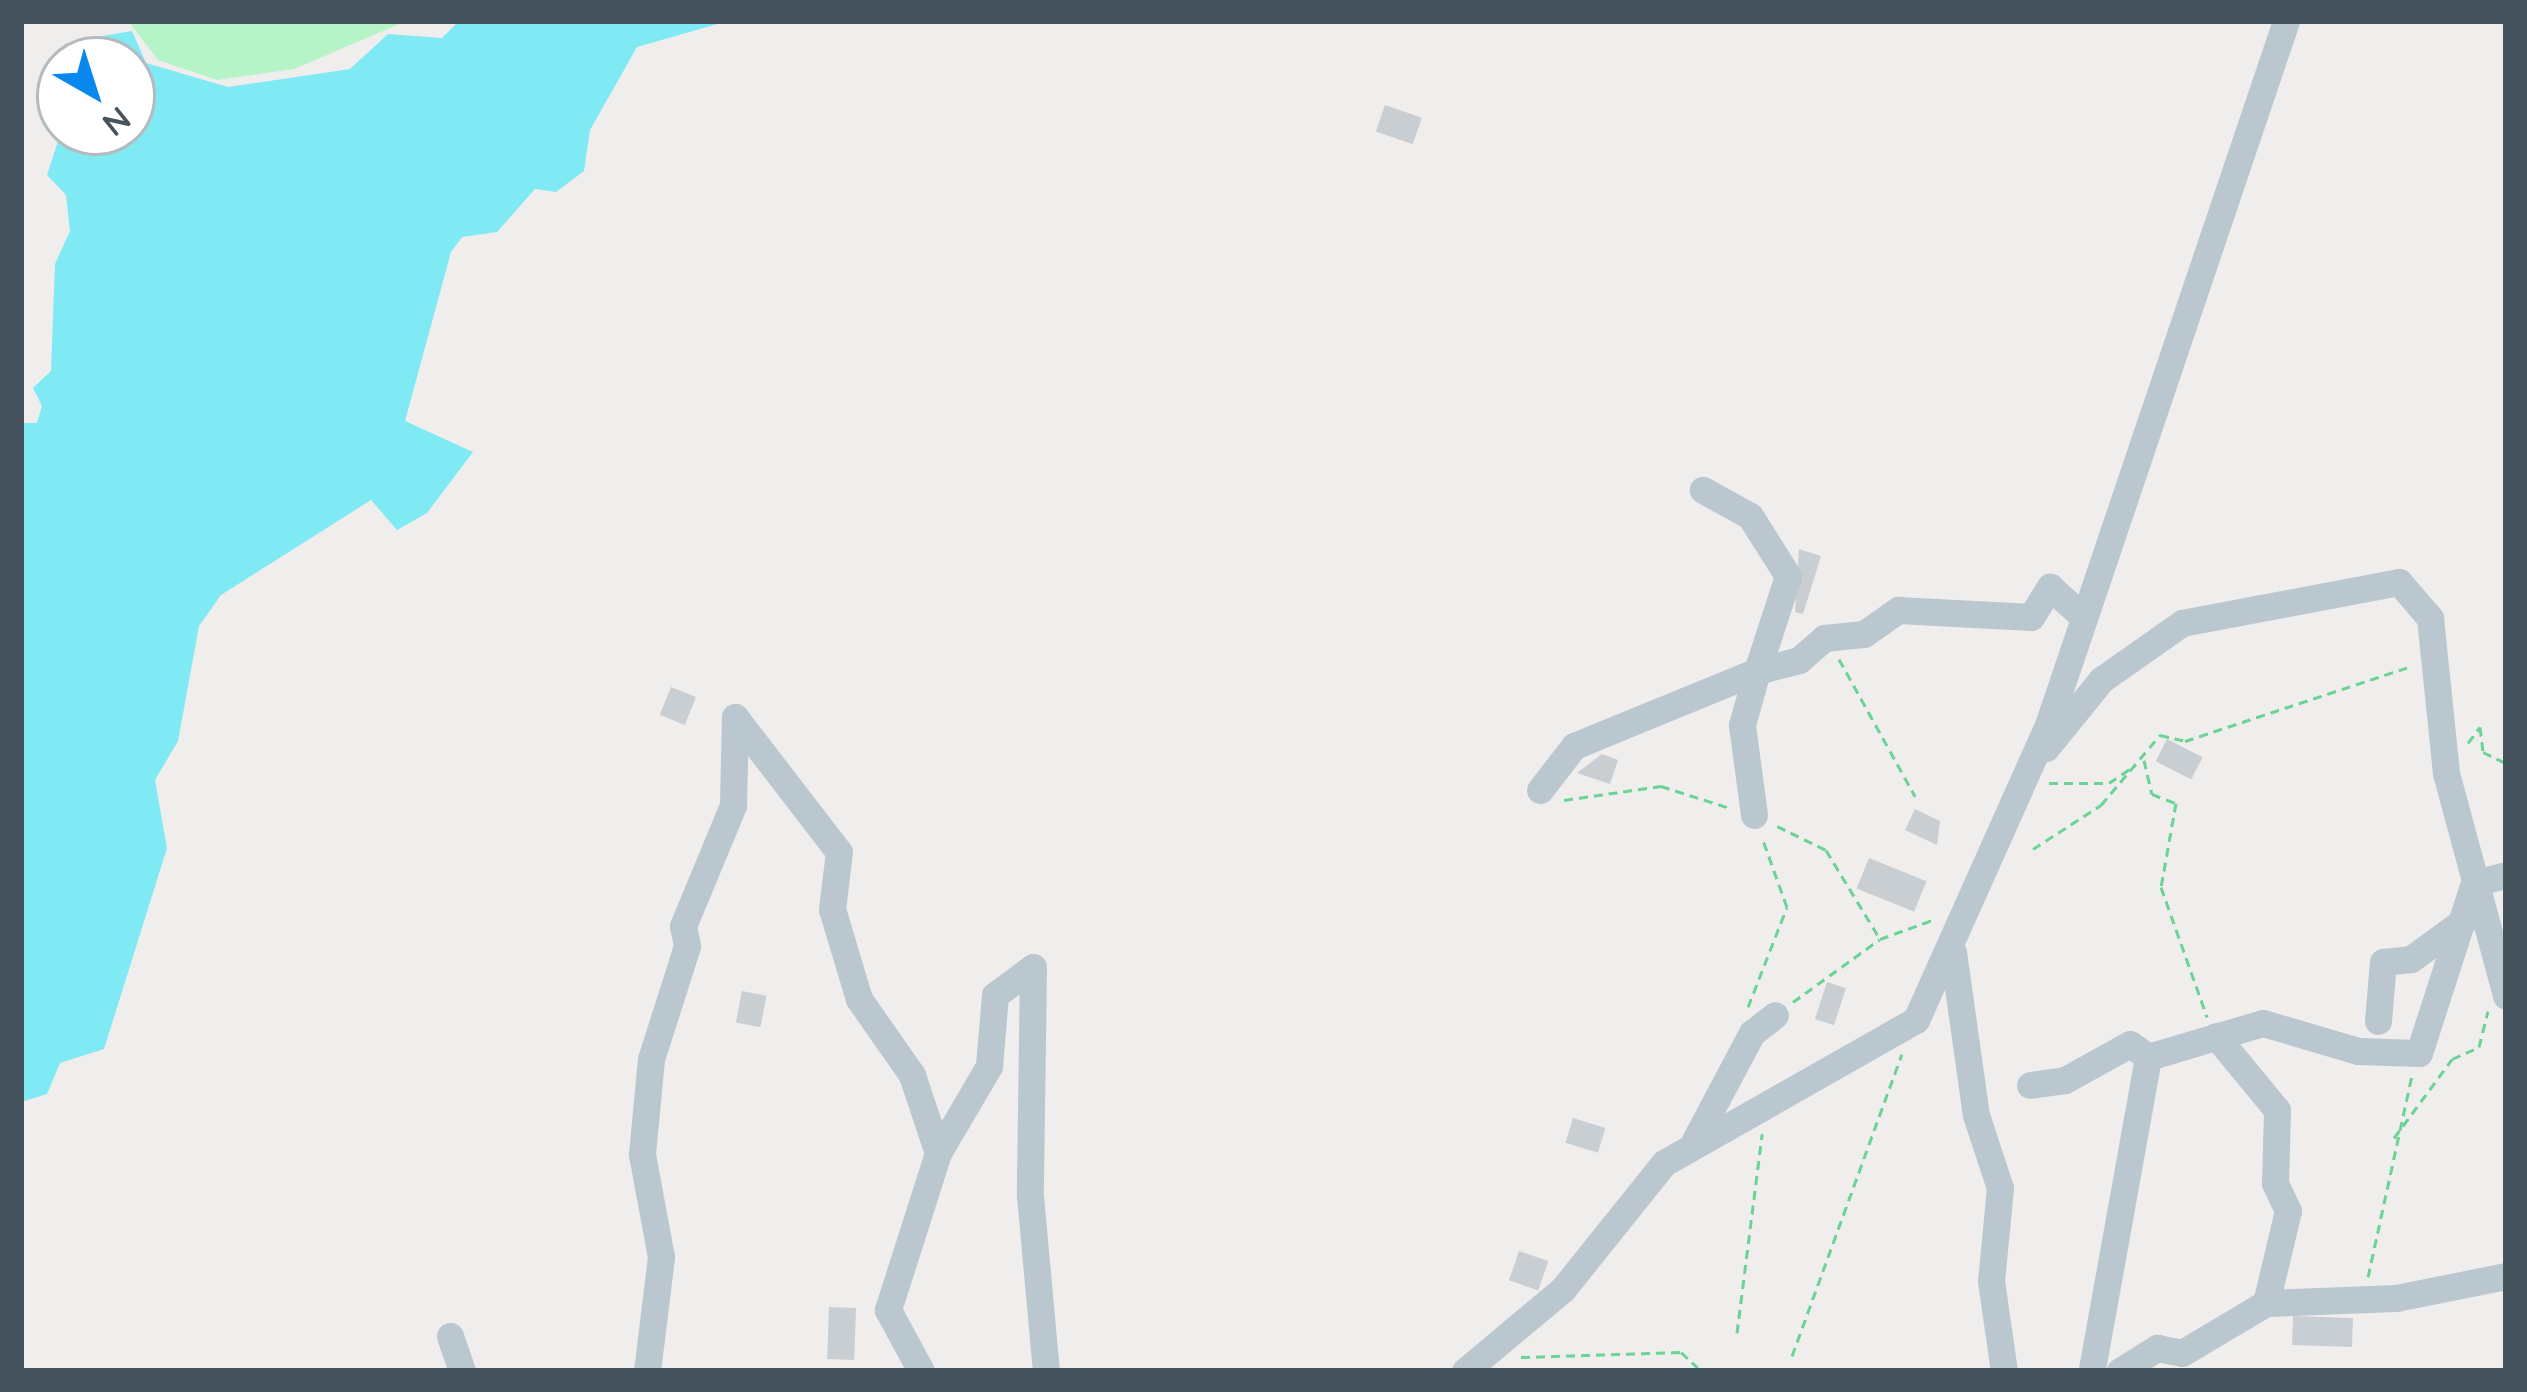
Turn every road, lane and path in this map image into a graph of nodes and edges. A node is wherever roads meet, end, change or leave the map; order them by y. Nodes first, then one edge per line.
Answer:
1 (2286, 21) edge
2 (1703, 490) dead end
3 (2080, 614) junction
4 (1824, 638) junction
5 (2436, 663) junction
6 (1757, 671) junction
7 (2144, 760) junction
8 (2506, 763) edge
9 (2446, 772) junction
10 (2017, 784) junction
11 (1540, 790) joint
12 (1915, 796) dead end
13 (1754, 815) junction
14 (2032, 850) dead end
15 (2506, 875) edge
16 (2474, 883) junction
17 (2466, 919) junction
18 (1952, 930) junction
19 (1880, 939) junction
20 (2501, 988) edge
21 (1775, 1015) joint
22 (1916, 1020) junction
23 (2378, 1021) dead end
24 (1752, 1033) junction
25 (2216, 1036) junction
26 (2419, 1053) junction
27 (2149, 1057) junction
28 (2030, 1085) dead end
29 (1765, 1101) junction
30 (1695, 1140) junction
31 (2390, 1144) junction
32 (938, 1153) junction
33 (2506, 1276) edge
34 (2365, 1291) junction
35 (2266, 1303) junction
36 (1992, 1327) junction
37 (1737, 1333) dead end
38 (450, 1336) dead end
39 (1792, 1356) dead end
40 (1474, 1365) edge
41 (1698, 1368) edge
42 (2106, 1370) edge
43 (462, 1371) edge
44 (646, 1371) edge
45 (921, 1371) edge
46 (1046, 1371) edge
47 (1990, 1371) edge
48 (2004, 1371) edge

1 - 3 street
2 - 6 street
3 - 4 street
3 - 10 street
4 - 6 street
4 - 12 path
5 - 7 path
5 - 9 street
5 - 10 street
6 - 11 street
6 - 13 street
7 - 10 path
7 - 14 path
7 - 25 path
8 - 9 path
9 - 16 street
10 - 18 street
11 - 13 path
13 - 19 path
13 - 24 path
15 - 16 street
16 - 17 street
16 - 20 street
17 - 23 street
17 - 26 street
18 - 19 path
18 - 22 street
18 - 36 street
19 - 21 path
20 - 31 path
21 - 24 street
22 - 29 street
22 - 39 path
24 - 30 street
25 - 26 street
25 - 27 street
25 - 35 street
26 - 31 path
27 - 28 street
27 - 42 street
29 - 30 street
29 - 37 path
30 - 40 street
31 - 34 path
32 - 44 street
32 - 45 street
32 - 46 street
33 - 34 street
34 - 35 street
35 - 42 street
36 - 47 street
36 - 48 street
38 - 43 street
40 - 41 path

